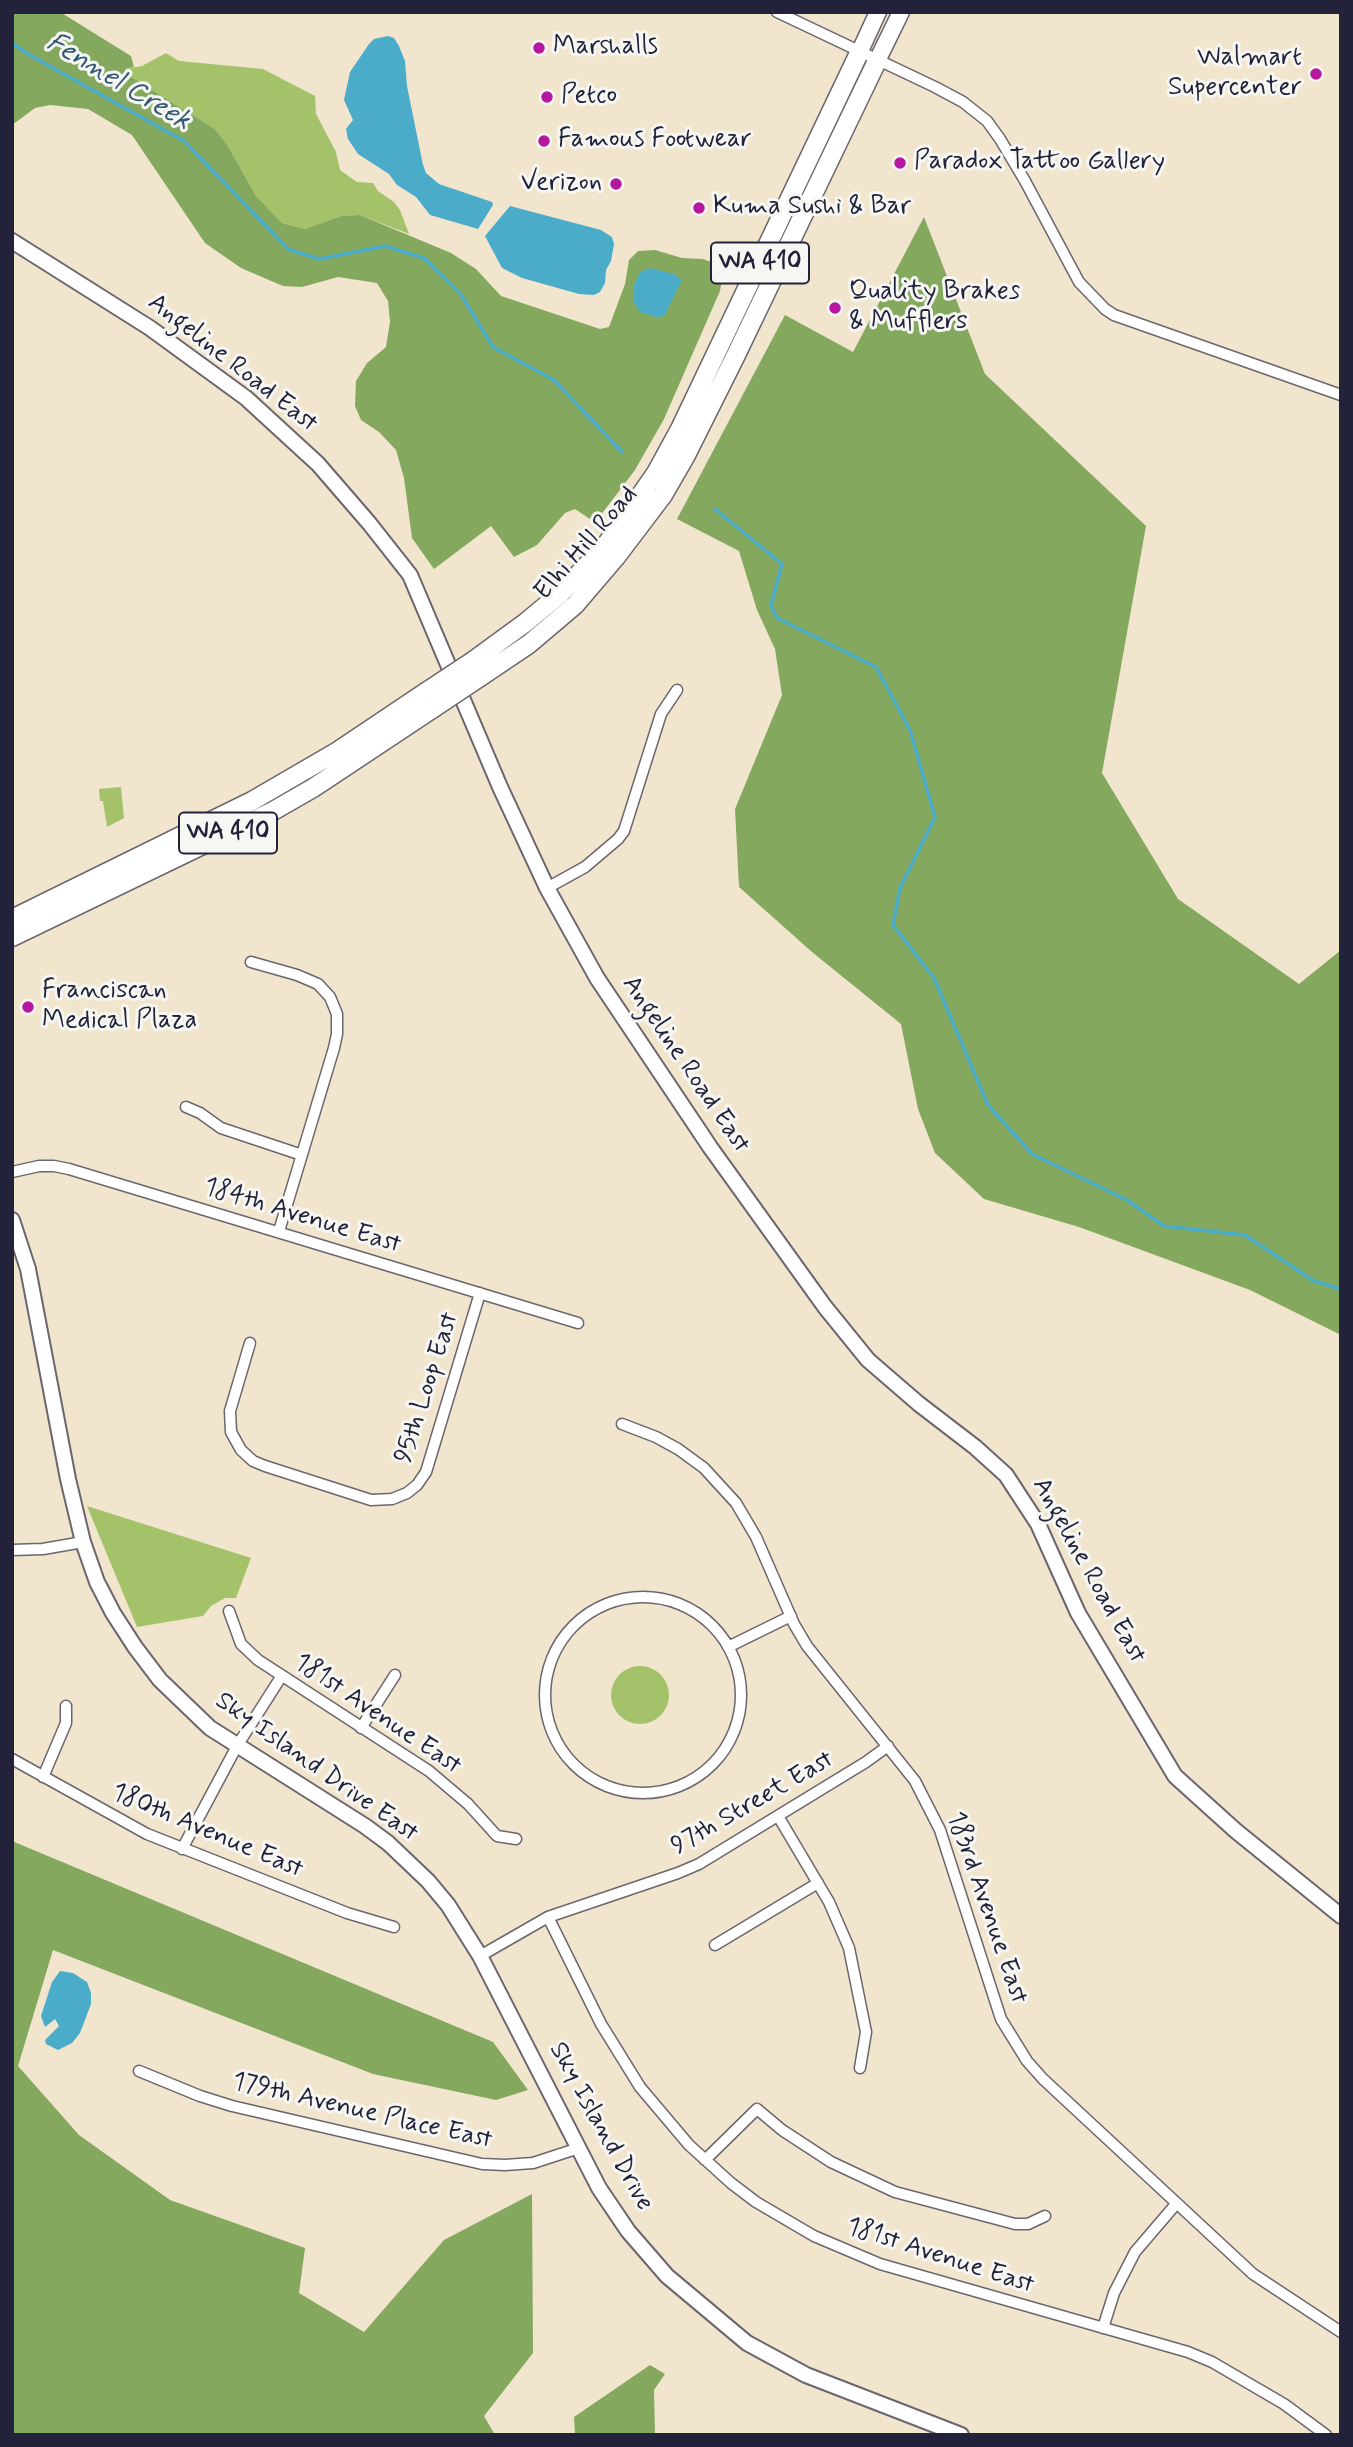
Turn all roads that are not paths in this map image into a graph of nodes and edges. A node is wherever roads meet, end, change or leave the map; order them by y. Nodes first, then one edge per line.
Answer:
1 (778, 12) edge
2 (878, 12) edge
3 (901, 12) edge
4 (860, 51) junction
5 (878, 59) junction
6 (12, 241) edge
7 (1341, 395) edge
8 (477, 669) junction
9 (677, 690) dead end
10 (429, 701) junction
11 (547, 887) junction
12 (12, 919) edge
13 (12, 937) edge
14 (251, 962) dead end
15 (186, 1107) dead end
16 (302, 1155) junction
17 (12, 1172) edge
18 (12, 1220) edge
19 (279, 1231) junction
20 (480, 1293) junction
21 (578, 1323) dead end
22 (250, 1343) dead end
23 (622, 1424) dead end
24 (83, 1542) junction
25 (12, 1550) edge
26 (229, 1611) dead end
27 (790, 1616) junction
28 (728, 1647) junction
29 (395, 1675) dead end
30 (281, 1677) junction
31 (66, 1706) dead end
32 (361, 1728) junction
33 (237, 1746) junction
34 (888, 1746) junction
35 (12, 1759) edge
36 (43, 1777) junction
37 (778, 1816) junction
38 (516, 1839) dead end
39 (183, 1849) junction
40 (818, 1883) junction
41 (1341, 1916) edge
42 (548, 1917) junction
43 (394, 1927) dead end
44 (716, 1945) dead end
45 (480, 1956) junction
46 (860, 2068) dead end
47 (139, 2071) dead end
48 (579, 2148) junction
49 (705, 2160) junction
50 (1176, 2204) junction
51 (1045, 2216) dead end
52 (1103, 2328) junction
53 (1341, 2332) edge
54 (961, 2435) edge
55 (1326, 2435) edge

1 - 4 street
2 - 4 main road, Elhi Hill Road / WA 410
3 - 5 main road, Elhi Hill Road / WA 410
4 - 5 street
4 - 8 highway, Elhi Hill Road / WA 410
5 - 7 street
5 - 8 highway, Elhi Hill Road / WA 410
6 - 11 street, Angeline Road East
8 - 10 highway, Elhi Hill Road / WA 410, bridge
9 - 11 street
10 - 12 highway, Elhi Hill Road / WA 410
10 - 13 highway, Elhi Hill Road / WA 410
11 - 41 street, Angeline Road East
14 - 16 street
15 - 16 street
16 - 19 street
17 - 19 street, 184th Avenue East
18 - 24 street, Sky Island Drive East
19 - 20 street, 184th Avenue East
20 - 21 street, 184th Avenue East
20 - 22 street, 95th Loop East
23 - 27 street, 183rd Avenue East
24 - 25 street
24 - 33 street, Sky Island Drive East
26 - 30 street, 181st Avenue East
27 - 28 street
27 - 34 street, 183rd Avenue East
28 - 28 street
29 - 32 street
30 - 32 street, 181st Avenue East
30 - 33 street
31 - 36 street
32 - 38 street, 181st Avenue East
33 - 39 street
33 - 45 street, Sky Island Drive East
34 - 37 street, 97th Street East
34 - 50 street, 183rd Avenue East
35 - 36 street, 180th Avenue East
36 - 39 street, 180th Avenue East
37 - 40 street
37 - 42 street, 97th Street East
39 - 43 street, 180th Avenue East
40 - 44 street
40 - 46 street
42 - 45 street, 97th Street East
42 - 49 street, 181st Avenue East
45 - 48 street, Sky Island Drive
47 - 48 street, 179th Avenue Place East
48 - 54 street, Sky Island Drive
49 - 51 street
49 - 52 street, 181st Avenue East
50 - 52 street
50 - 53 street, 183rd Avenue East
52 - 55 street, 181st Avenue East

